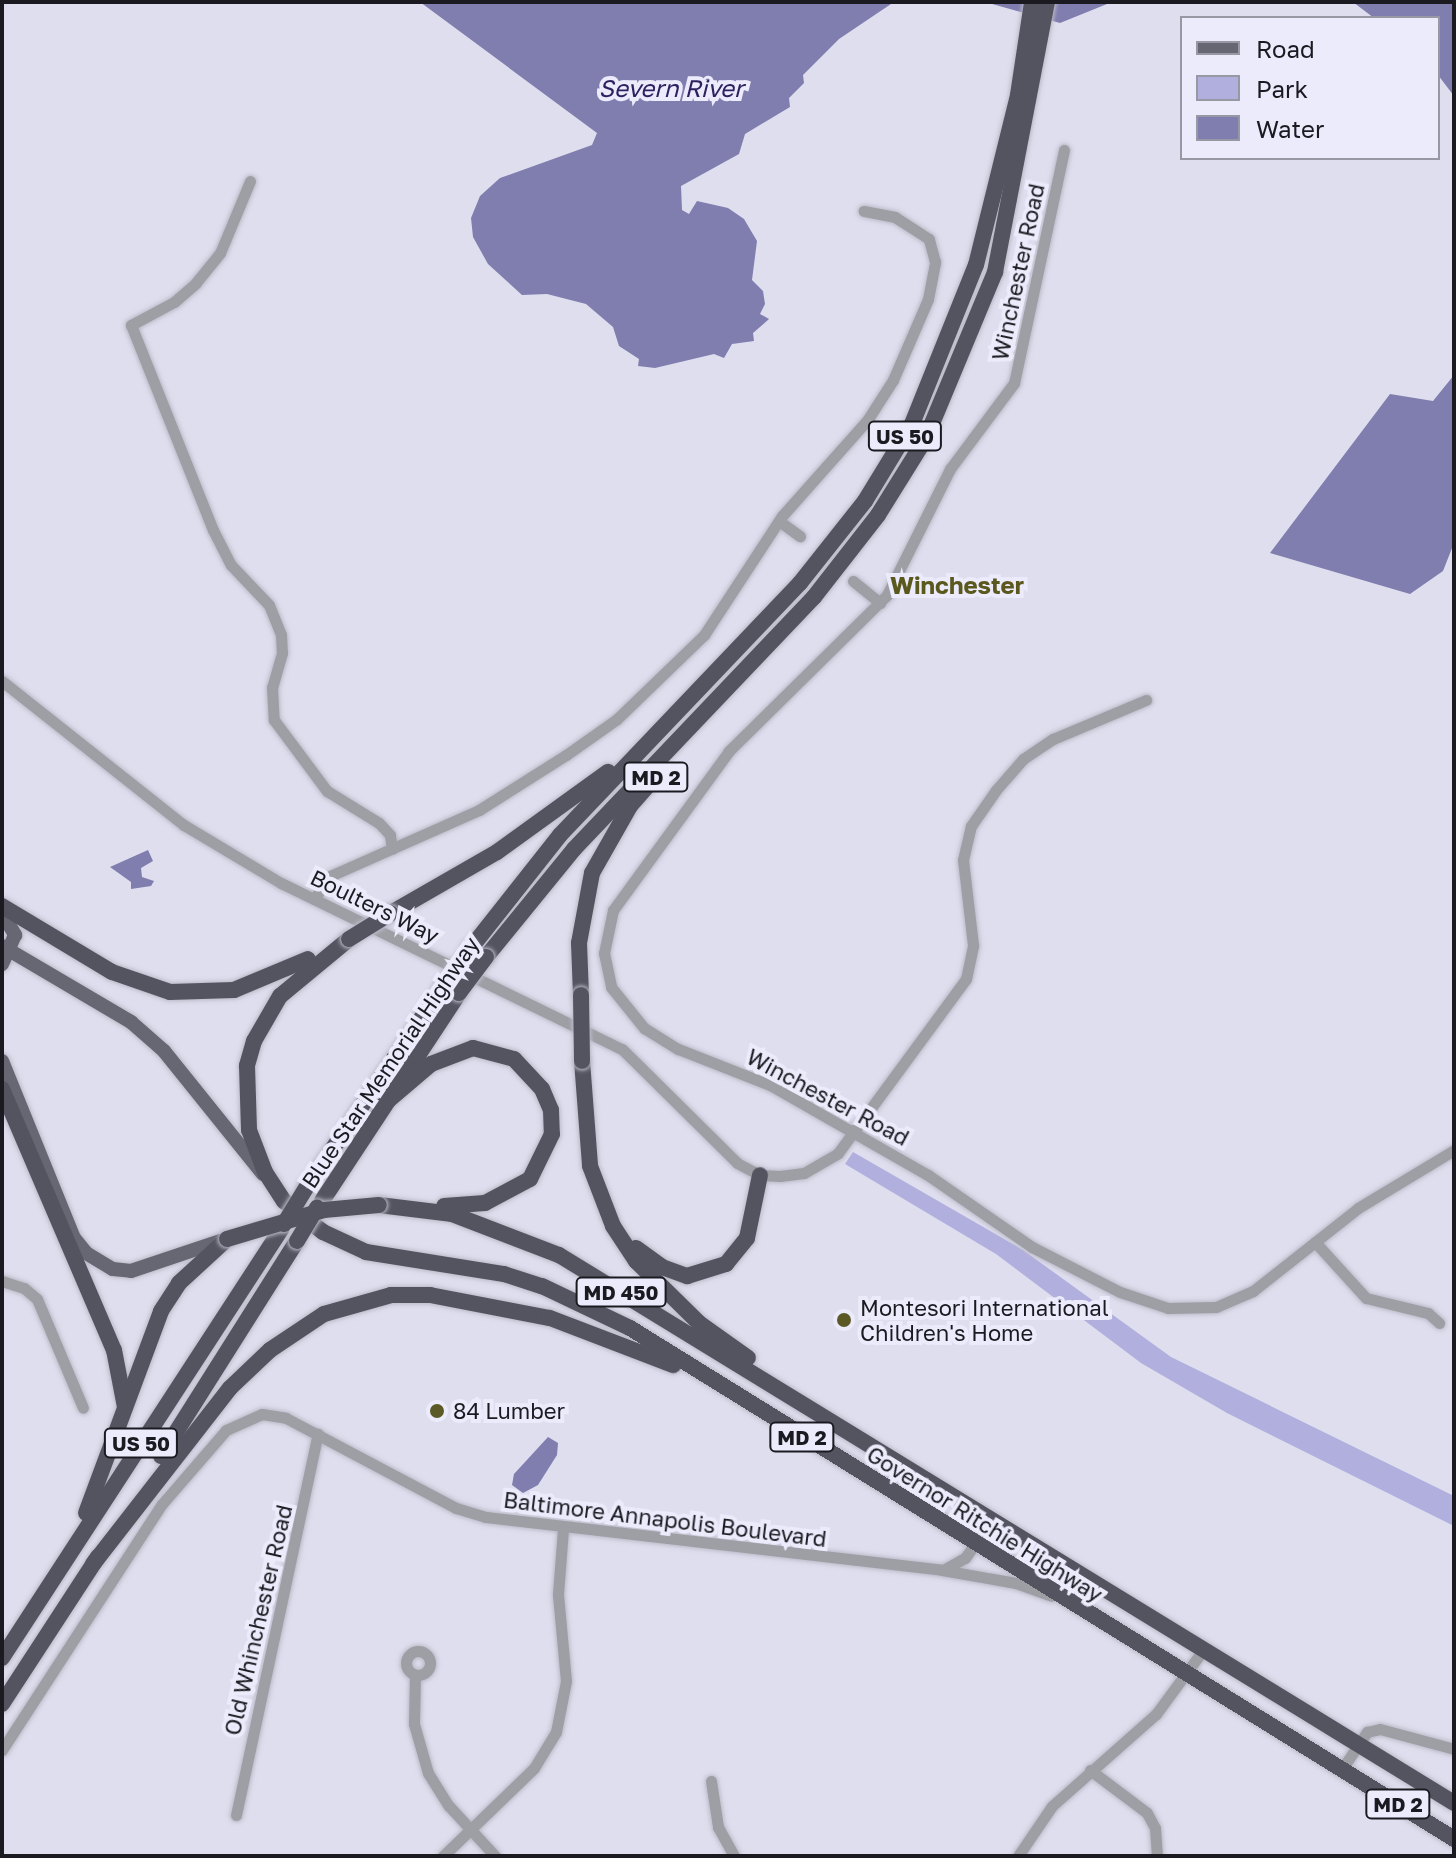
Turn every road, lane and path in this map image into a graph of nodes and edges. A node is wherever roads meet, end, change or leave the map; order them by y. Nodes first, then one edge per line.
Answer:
1 (1032, 2) edge
2 (1047, 2) edge
3 (1025, 96) junction
4 (1064, 150) dead end
5 (250, 181) dead end
6 (864, 211) dead end
7 (779, 521) junction
8 (800, 536) dead end
9 (853, 581) dead end
10 (814, 597) junction
11 (880, 603) junction
12 (2, 681) edge
13 (1146, 700) dead end
14 (677, 715) junction
15 (392, 849) junction
16 (314, 899) junction
17 (2, 906) edge
18 (2, 913) edge
19 (349, 939) junction
20 (5, 953) edge
21 (451, 989) junction
22 (2, 1061) edge
23 (2, 1089) edge
24 (383, 1105) junction
25 (856, 1133) junction
26 (1454, 1150) edge
27 (760, 1175) junction
28 (278, 1194) junction
29 (379, 1205) junction
30 (604, 1205) junction
31 (227, 1239) junction
32 (1315, 1242) junction
33 (2, 1281) edge
34 (1439, 1323) dead end
35 (83, 1408) dead end
36 (125, 1420) junction
37 (776, 1420) junction
38 (843, 1428) junction
39 (318, 1434) junction
40 (991, 1521) junction
41 (563, 1529) junction
42 (976, 1543) junction
43 (64, 1562) junction
44 (93, 1564) junction
45 (942, 1570) junction
46 (1074, 1605) junction
47 (1203, 1650) junction
48 (2, 1658) edge
49 (415, 1675) dead end
50 (1187, 1675) junction
51 (2, 1704) edge
52 (1357, 1744) junction
53 (1454, 1749) edge
54 (2, 1750) edge
55 (1342, 1769) junction
56 (1090, 1770) junction
57 (711, 1781) dead end
58 (1454, 1803) edge
59 (236, 1815) dead end
60 (471, 1829) junction
61 (1454, 1839) edge
62 (443, 1856) edge
63 (495, 1856) edge
64 (734, 1856) edge
65 (1018, 1856) edge
66 (1157, 1856) edge

1 - 3 highway, Blue Star Memorial Highway / US 50
2 - 3 highway, Blue Star Memorial Highway / US 50
3 - 10 highway, Blue Star Memorial Highway / US 50
3 - 14 highway, Blue Star Memorial Highway / US 50
4 - 11 street, Winchester Road
5 - 15 street
6 - 7 street
7 - 8 street
7 - 15 street
9 - 11 street
10 - 21 highway, Blue Star Memorial Highway / US 50, bridge
10 - 30 highway, MD 2, bridge
11 - 25 street, Winchester Road
12 - 16 street, Boulters Way
13 - 25 street
14 - 19 highway, MD 2, bridge
14 - 21 highway, Blue Star Memorial Highway / US 50, bridge
15 - 16 street
16 - 27 street, Boulters Way
17 - 19 highway
18 - 20 main road
19 - 28 highway, MD 2
20 - 28 main road, Governor Ritchie Highway
21 - 24 highway, Blue Star Memorial Highway / US 50
21 - 43 highway, Blue Star Memorial Highway / US 50, bridge
22 - 31 main road, MD 450
23 - 36 highway
24 - 29 highway
24 - 44 highway, Blue Star Memorial Highway / US 50, bridge
25 - 27 street
25 - 32 street, Winchester Road
26 - 32 street, Winchester Road
27 - 30 highway
28 - 37 highway, Governor Ritchie Highway / MD 2
29 - 31 highway, Governor Ritchie Highway / MD 450, bridge
29 - 38 highway, Governor Ritchie Highway / MD 450
30 - 38 highway
31 - 36 highway
32 - 34 street
33 - 35 street
36 - 43 highway
37 - 42 highway, Governor Ritchie Highway / MD 2
37 - 44 highway
38 - 40 highway, Governor Ritchie Highway / MD 2
39 - 41 street, Baltimore Annapolis Boulevard
39 - 54 street, Baltimore Annapolis Boulevard
39 - 59 street, Old Whinchester Road
40 - 42 street
40 - 47 highway, Governor Ritchie Highway / MD 2
41 - 45 street, Baltimore Annapolis Boulevard
41 - 60 street
42 - 45 street
42 - 46 highway, Governor Ritchie Highway / MD 2
43 - 48 highway, Blue Star Memorial Highway / US 50
44 - 51 highway, Blue Star Memorial Highway / US 50
45 - 46 street, Baltimore Annapolis Boulevard
46 - 50 highway, Governor Ritchie Highway / MD 2
47 - 50 street
47 - 52 highway, Governor Ritchie Highway / MD 2
49 - 60 street
50 - 55 highway, Governor Ritchie Highway / MD 2
50 - 56 street
52 - 53 street
52 - 55 street
52 - 58 highway, Governor Ritchie Highway / MD 2
55 - 61 highway, Governor Ritchie Highway / MD 2
56 - 65 street
56 - 66 street
57 - 64 street
60 - 62 street
60 - 63 street

